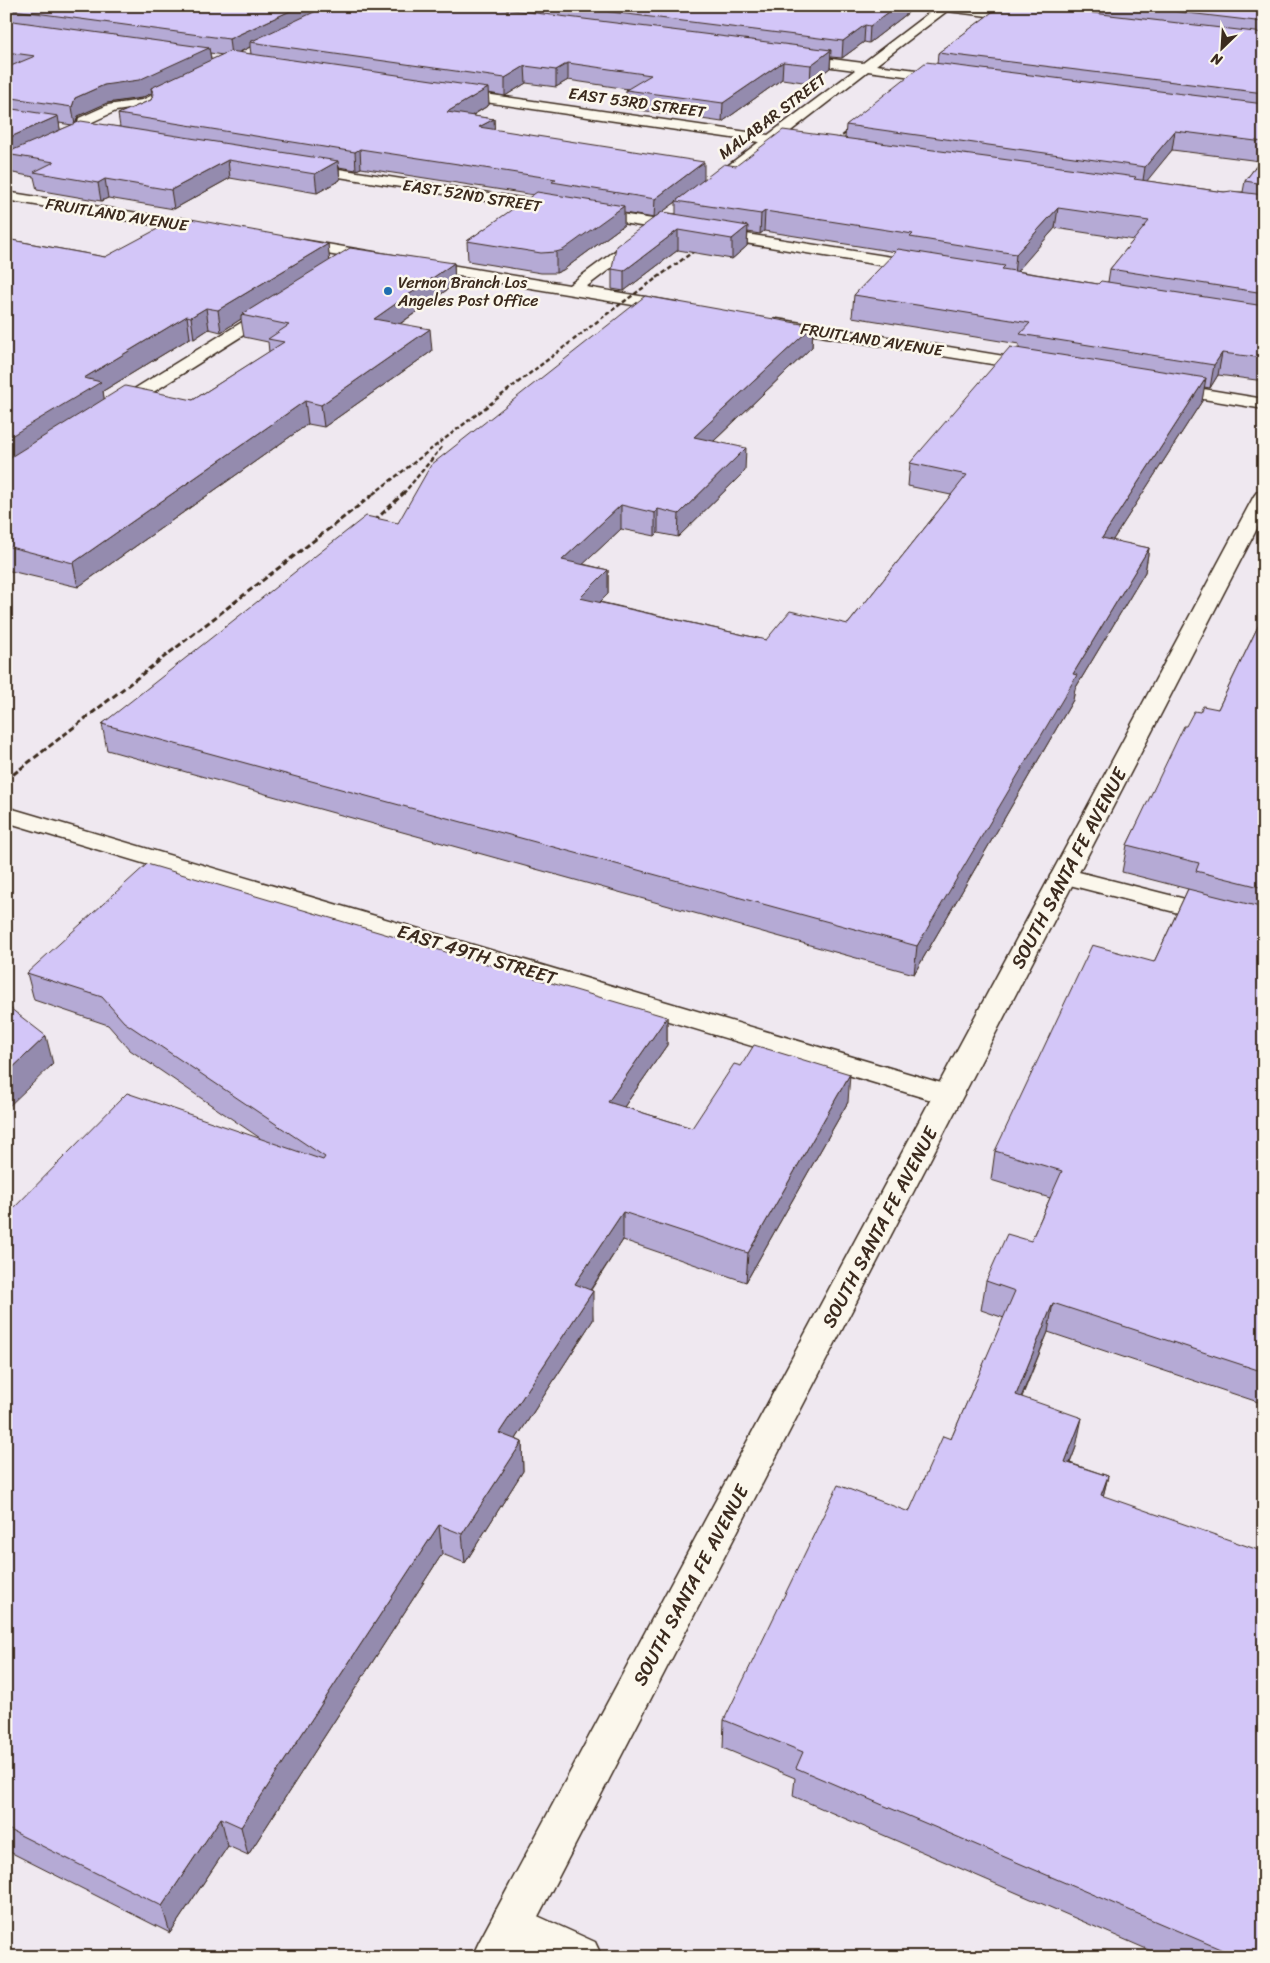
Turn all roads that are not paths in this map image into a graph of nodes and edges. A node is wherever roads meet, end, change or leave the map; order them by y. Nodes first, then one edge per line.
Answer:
1 (942, 7) edge
2 (1038, 18) edge
3 (778, 56) edge
4 (866, 67) junction
5 (960, 79) edge
6 (188, 83) edge
7 (437, 91) edge
8 (82, 132) junction
9 (100, 132) edge
10 (66, 134) edge
11 (771, 139) junction
12 (827, 147) edge
13 (285, 165) edge
14 (704, 190) edge
15 (6, 196) edge
16 (675, 212) edge
17 (658, 224) junction
18 (226, 232) edge
19 (274, 240) edge
20 (360, 254) junction
21 (339, 268) edge
22 (935, 269) edge
23 (572, 290) junction
24 (289, 299) edge
25 (690, 310) edge
26 (758, 321) edge
27 (1051, 369) edge
28 (1148, 385) edge
29 (1264, 404) edge
30 (98, 419) edge
31 (1264, 496) edge
32 (6, 814) edge
33 (1063, 876) junction
34 (1264, 927) edge
35 (948, 1095) junction
36 (502, 1941) edge
37 (580, 1957) edge

1 - 2 street
1 - 4 street, MALABAR STREET
3 - 4 street
4 - 5 street
4 - 11 street, MALABAR STREET
6 - 8 street
7 - 11 street, EAST 53RD STREET
8 - 9 street
8 - 10 street
11 - 12 street, EAST 53RD STREET
11 - 14 street, MALABAR STREET
13 - 17 street, EAST 52ND STREET
15 - 18 street, FRUITLAND AVENUE
16 - 17 street
17 - 22 street, EAST 52ND STREET
17 - 23 street
19 - 20 street
20 - 21 street
20 - 23 street
23 - 25 street
24 - 30 street
26 - 27 street, FRUITLAND AVENUE
28 - 29 street
31 - 33 street, SOUTH SANTA FE AVENUE
32 - 35 street, EAST 49TH STREET
33 - 34 street
33 - 35 street, SOUTH SANTA FE AVENUE
35 - 36 street, SOUTH SANTA FE AVENUE
36 - 37 street

